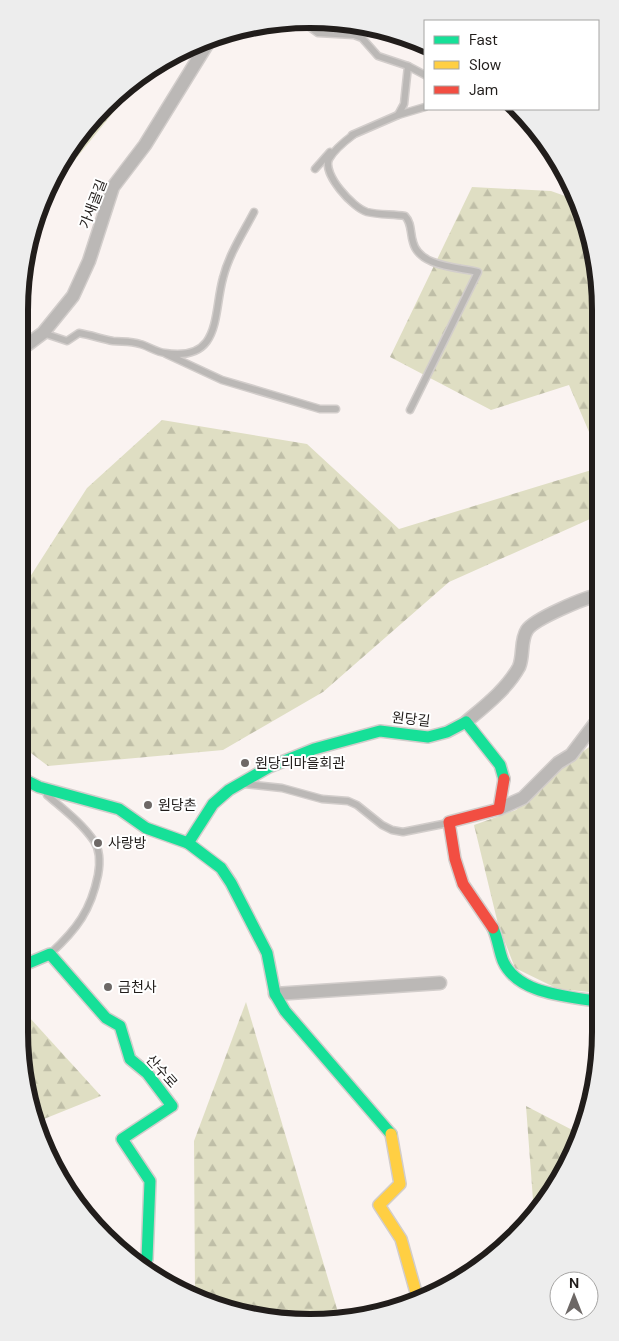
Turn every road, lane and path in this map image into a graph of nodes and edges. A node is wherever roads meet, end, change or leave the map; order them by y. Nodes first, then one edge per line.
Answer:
1 (311, 28) edge
2 (205, 48) edge
3 (408, 66) junction
4 (424, 74) edge
5 (424, 107) edge
6 (398, 114) junction
7 (353, 135) junction
8 (315, 169) dead end
9 (254, 212) dead end
10 (43, 333) junction
11 (28, 344) edge
12 (165, 353) junction
13 (336, 409) dead end
14 (410, 410) dead end
15 (592, 597) edge
16 (466, 722) junction
17 (592, 727) edge
18 (28, 782) edge
19 (239, 784) junction
20 (38, 787) junction
21 (500, 809) junction
22 (450, 822) junction
23 (188, 842) junction
24 (50, 954) junction
25 (28, 963) edge
26 (440, 984) dead end
27 (275, 994) junction
28 (592, 1001) edge
29 (146, 1261) edge
30 (416, 1292) edge

1 - 3 lane
2 - 10 street, 가새골길
3 - 4 lane
3 - 6 lane
5 - 6 lane
6 - 7 lane
7 - 8 lane
7 - 14 lane
9 - 12 lane
10 - 11 street, 가새골길
10 - 12 lane
12 - 13 lane
15 - 16 street
16 - 19 street, 원당길
16 - 21 street
17 - 21 street
18 - 20 street
19 - 22 lane
19 - 23 street, 원당길
20 - 23 street
20 - 24 lane
21 - 22 street
22 - 28 street
23 - 27 street
24 - 25 street
24 - 29 street, 산수로
26 - 27 street
27 - 30 street

